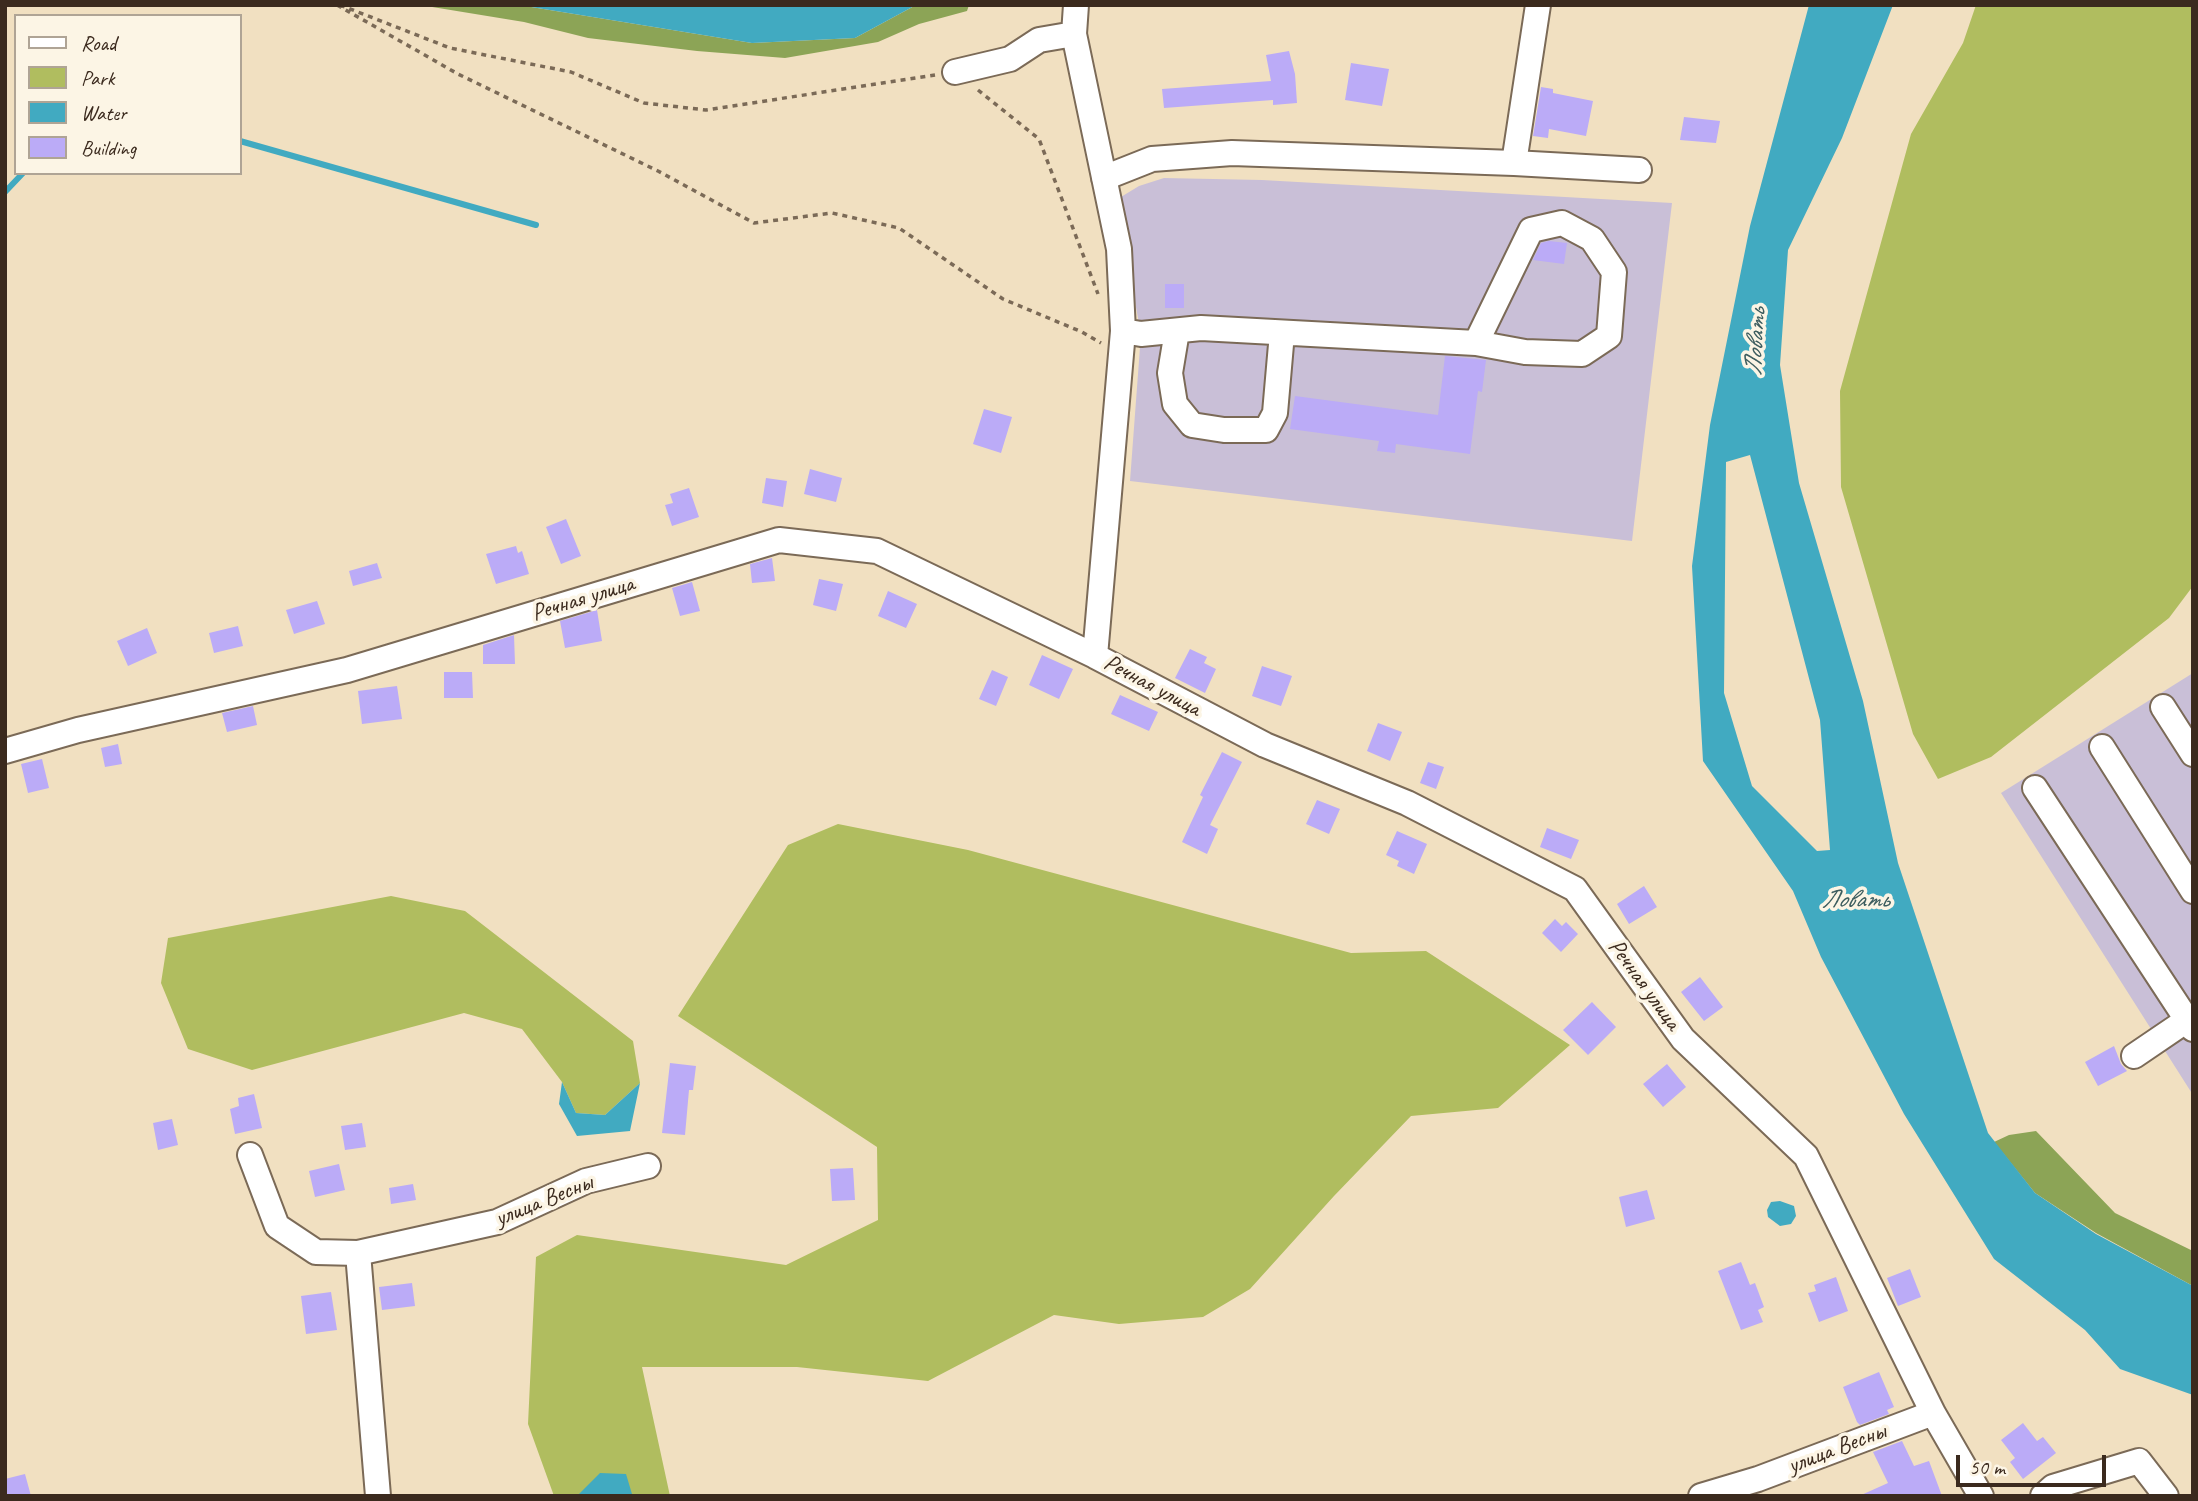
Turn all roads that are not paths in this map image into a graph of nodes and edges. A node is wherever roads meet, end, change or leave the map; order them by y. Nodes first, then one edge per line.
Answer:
1 (1076, 5) edge
2 (1538, 5) edge
3 (1074, 34) junction
4 (955, 72) road end
5 (1514, 163) junction
6 (1639, 170) dead end
7 (1104, 178) junction
8 (1177, 331) junction
9 (1282, 333) junction
10 (1122, 343) junction
11 (1476, 343) junction
12 (1095, 656) junction
13 (2163, 707) dead end
14 (2102, 747) dead end
15 (5, 751) edge
16 (2193, 754) edge
17 (2035, 788) dead end
18 (2193, 891) edge
19 (2191, 1022) edge
20 (2134, 1056) dead end
21 (250, 1155) dead end
22 (648, 1166) dead end
23 (358, 1253) junction
24 (1933, 1413) junction
25 (378, 1496) edge
26 (1701, 1496) edge
27 (1981, 1496) edge
28 (2043, 1496) edge
29 (2166, 1496) edge

1 - 3 street
2 - 5 street
3 - 4 street
3 - 7 street
5 - 6 street
5 - 7 street
7 - 10 street
8 - 9 street
8 - 9 street
8 - 10 street
9 - 11 street
10 - 12 street
11 - 11 street
12 - 15 street, Речная улица
12 - 24 street, Речная улица
13 - 16 street
14 - 18 street
17 - 19 street
19 - 20 street
21 - 23 street, улица Весны
22 - 23 street, улица Весны
23 - 25 street
24 - 26 street, улица Весны
24 - 27 street, Речная улица
28 - 29 street

